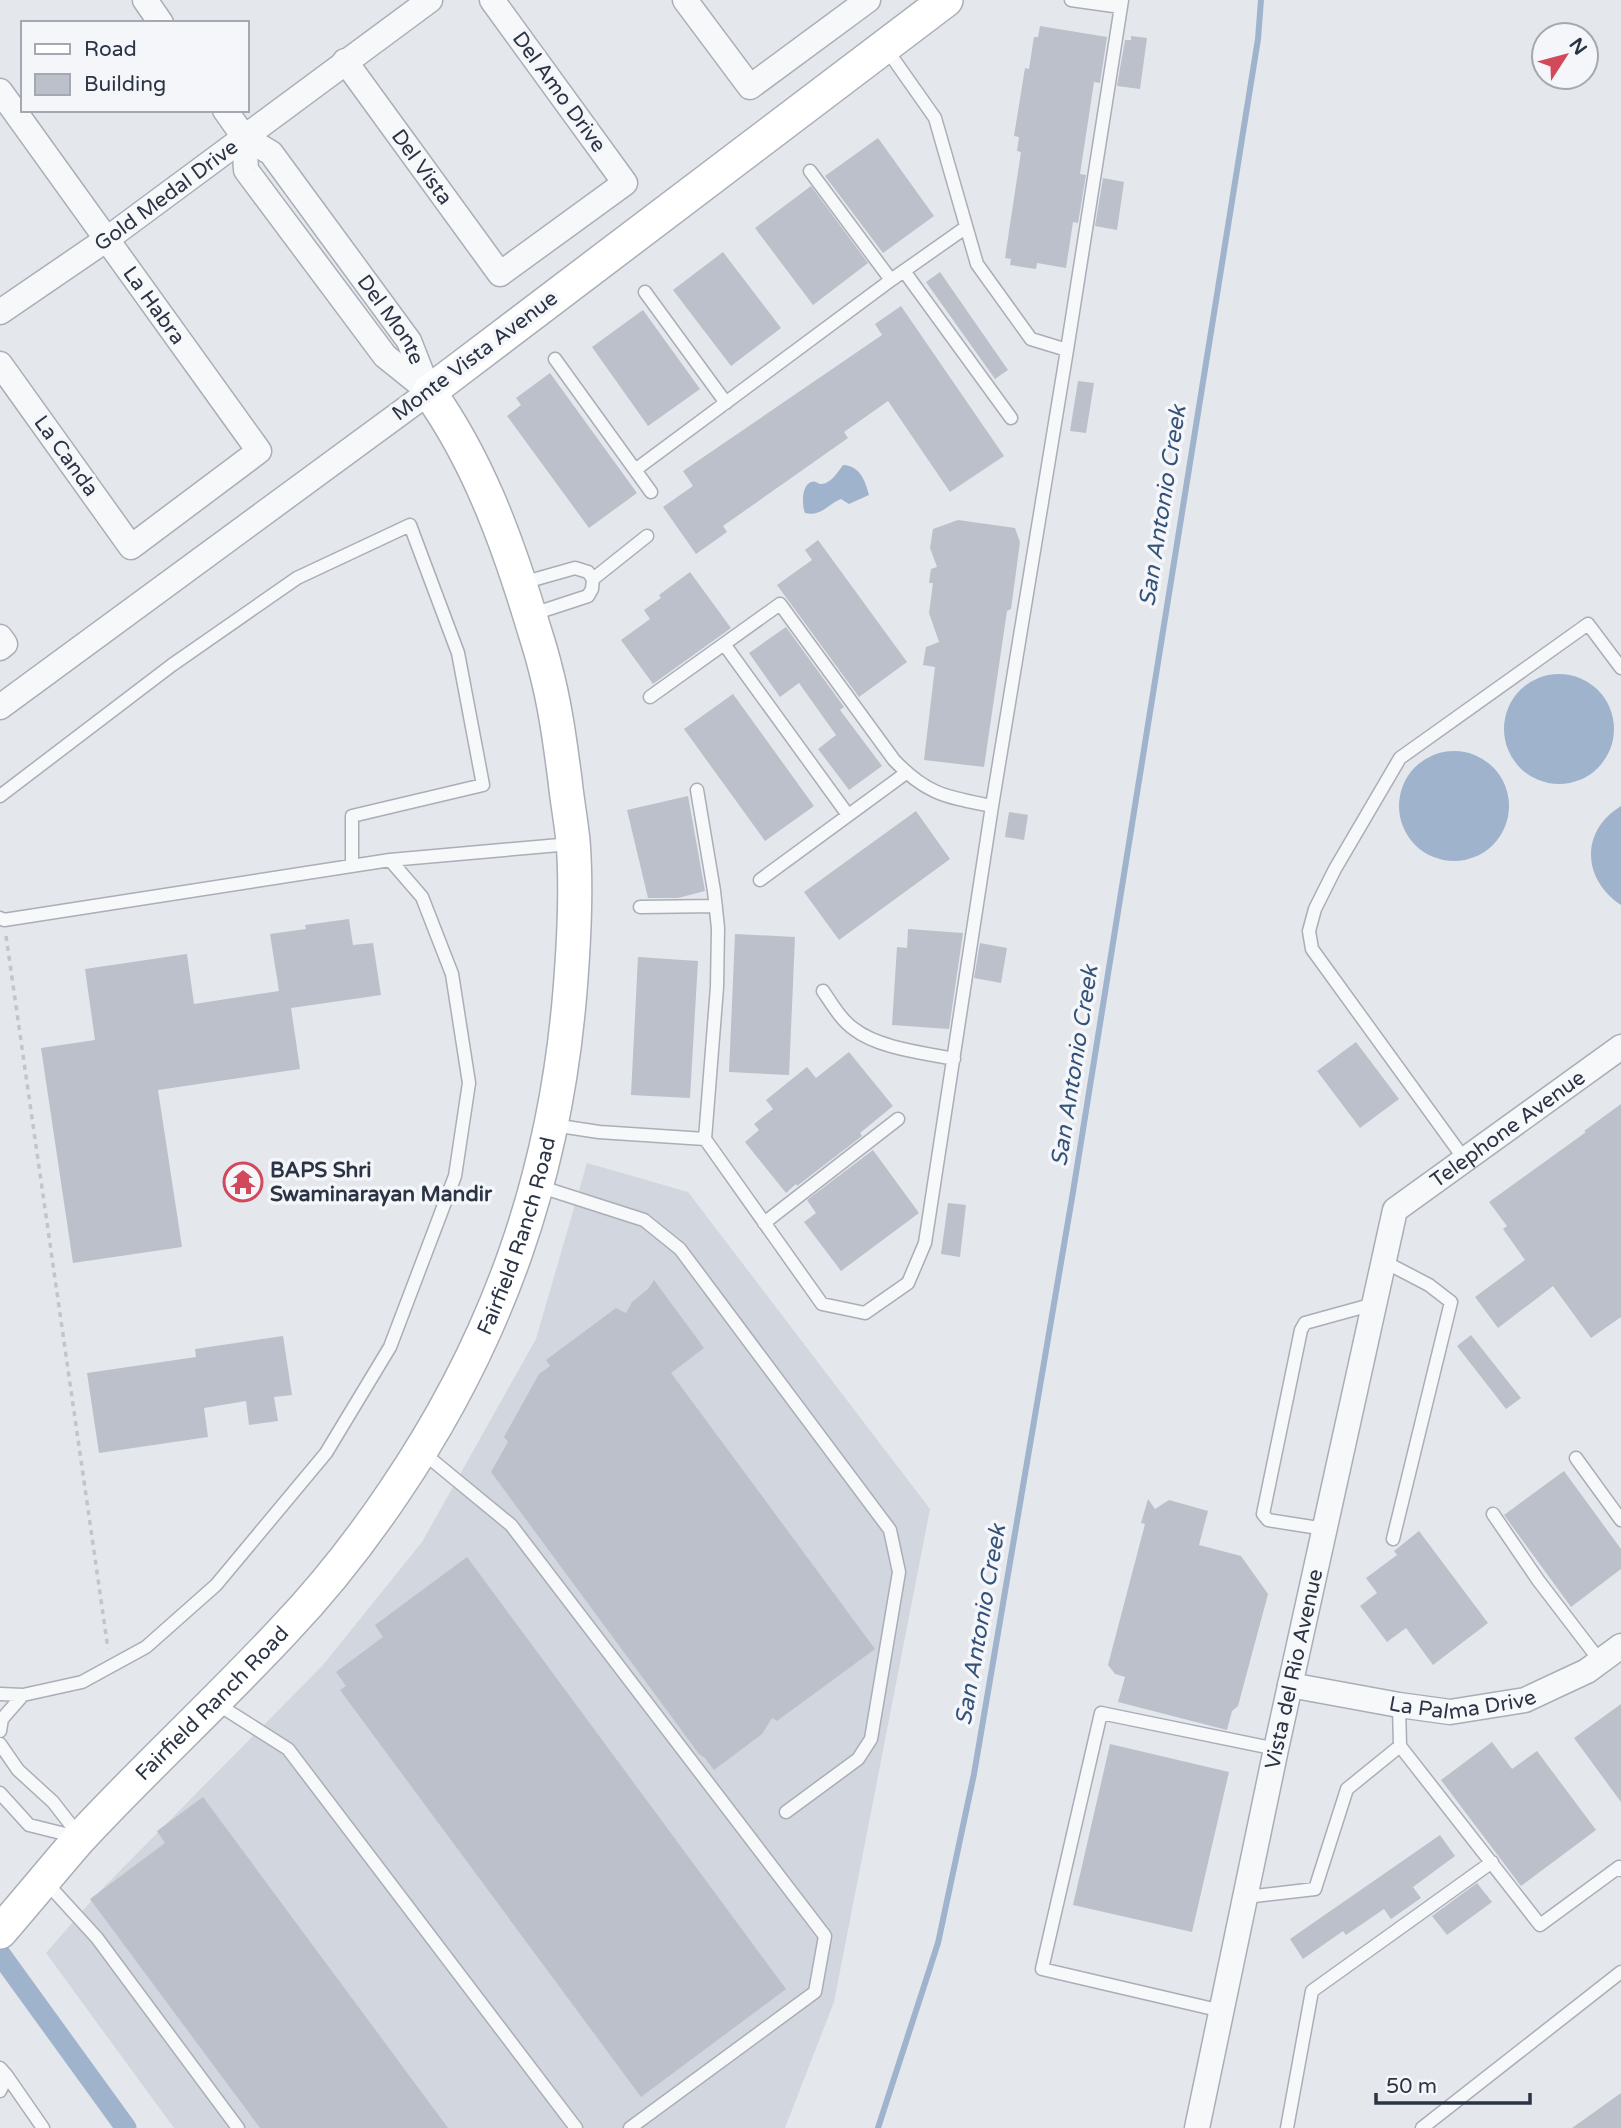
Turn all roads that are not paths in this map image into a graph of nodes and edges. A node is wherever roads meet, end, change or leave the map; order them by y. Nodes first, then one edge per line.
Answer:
1 (145, 0) edge
2 (430, 0) edge
3 (492, 0) edge
4 (685, 0) edge
5 (868, 0) edge
6 (946, 0) edge
7 (1071, 0) edge
8 (1122, 3) edge
9 (160, 21) edge
10 (885, 47) junction
11 (345, 61) junction
12 (0, 92) edge
13 (226, 112) edge
14 (244, 136) junction
15 (810, 171) dead end
16 (965, 228) junction
17 (107, 239) junction
18 (904, 271) junction
19 (500, 274) joint
20 (891, 280) junction
21 (645, 292) dead end
22 (0, 312) edge
23 (1067, 350) junction
24 (555, 359) dead end
25 (0, 364) edge
26 (429, 392) junction
27 (726, 403) junction
28 (1010, 418) dead end
29 (635, 470) junction
30 (652, 492) dead end
31 (647, 537) dead end
32 (131, 547) joint
33 (593, 579) junction
34 (520, 584) junction
35 (529, 615) junction
36 (724, 644) junction
37 (1621, 668) edge
38 (650, 697) dead end
39 (0, 707) edge
40 (906, 773) junction
41 (697, 790) dead end
42 (0, 796) edge
43 (992, 806) junction
44 (848, 815) junction
45 (573, 844) junction
46 (390, 860) junction
47 (352, 866) junction
48 (760, 880) dead end
49 (640, 906) dead end
50 (716, 906) junction
51 (2, 919) edge
52 (823, 991) dead end
53 (1621, 1046) edge
54 (954, 1059) junction
55 (898, 1119) dead end
56 (552, 1125) junction
57 (705, 1139) junction
58 (1465, 1160) junction
59 (538, 1186) junction
60 (1395, 1210) joint
61 (764, 1223) junction
62 (1383, 1261) junction
63 (1374, 1304) junction
64 (421, 1451) junction
65 (1576, 1458) dead end
66 (1493, 1514) dead end
67 (1621, 1520) edge
68 (1325, 1529) junction
69 (1393, 1539) dead end
70 (1621, 1646) edge
71 (1600, 1661) junction
72 (1290, 1685) junction
73 (0, 1694) edge
74 (23, 1695) junction
75 (215, 1702) junction
76 (1399, 1705) junction
77 (0, 1731) edge
78 (0, 1744) edge
79 (1400, 1746) junction
80 (1276, 1749) junction
81 (0, 1793) edge
82 (786, 1811) dead end
83 (81, 1838) junction
84 (1492, 1862) junction
85 (1621, 1870) edge
86 (44, 1880) junction
87 (1246, 1897) junction
88 (0, 1932) edge
89 (1621, 1972) edge
90 (1222, 2011) junction
91 (4, 2072) edge
92 (0, 2091) edge
93 (43, 2128) edge
94 (238, 2128) edge
95 (576, 2128) edge
96 (629, 2128) edge
97 (1197, 2128) edge
98 (1287, 2128) edge
99 (1422, 2128) edge

1 - 9 street
2 - 11 street, Gold Medal Drive
3 - 19 street, Del Amo Drive
4 - 5 street
6 - 10 street, Monte Vista Avenue
7 - 8 lane
8 - 23 lane
10 - 16 lane
10 - 26 street, Monte Vista Avenue
11 - 14 street, Gold Medal Drive
11 - 19 street, Del Vista
12 - 17 street, La Habra
13 - 14 street, Del Monte
14 - 17 street, Gold Medal Drive
14 - 26 street, Del Monte
15 - 20 lane
16 - 18 lane
16 - 23 lane
17 - 22 street, Gold Medal Drive
17 - 32 street, La Habra
18 - 20 lane
18 - 28 lane
20 - 27 lane
21 - 27 lane
23 - 43 lane
24 - 29 lane
25 - 32 street, La Canda
26 - 34 street, Fairfield Ranch Road
26 - 39 street, Monte Vista Avenue
27 - 29 lane
29 - 30 lane
31 - 33 lane
33 - 34 lane
33 - 35 lane
34 - 35 street, Fairfield Ranch Road
35 - 45 street, Fairfield Ranch Road
36 - 38 lane
36 - 40 lane
36 - 44 lane
37 - 58 lane
40 - 43 lane
40 - 44 lane
41 - 50 lane
42 - 47 lane
43 - 54 lane
44 - 48 lane
45 - 46 lane
45 - 56 street, Fairfield Ranch Road
46 - 47 lane
46 - 74 lane
47 - 51 lane
49 - 50 lane
50 - 57 lane
52 - 54 lane
53 - 58 street, Telephone Avenue
54 - 61 lane
55 - 61 lane
56 - 57 lane
56 - 59 street, Fairfield Ranch Road
57 - 61 lane
58 - 60 street, Telephone Avenue
59 - 64 street, Fairfield Ranch Road
59 - 82 lane
60 - 62 street, Vista del Rio Avenue
62 - 63 street, Vista del Rio Avenue
62 - 69 lane
63 - 68 street, Vista del Rio Avenue
63 - 68 lane
64 - 75 street, Fairfield Ranch Road
64 - 96 lane
65 - 67 lane
66 - 71 lane
68 - 72 street, Vista del Rio Avenue
70 - 71 street, La Palma Drive
71 - 76 street, La Palma Drive
72 - 76 street, La Palma Drive
72 - 80 street, Vista del Rio Avenue
73 - 74 lane
74 - 77 lane
75 - 83 street, Fairfield Ranch Road
75 - 95 lane
76 - 79 lane
78 - 83 lane
79 - 84 lane
79 - 87 lane
80 - 87 street, Vista del Rio Avenue
80 - 90 lane
81 - 83 lane
83 - 86 street, Fairfield Ranch Road
84 - 85 lane
84 - 98 lane
86 - 88 street, Fairfield Ranch Road
86 - 94 lane
87 - 90 street, Vista del Rio Avenue
89 - 99 lane
90 - 97 street, Vista del Rio Avenue
91 - 92 lane
91 - 93 lane

